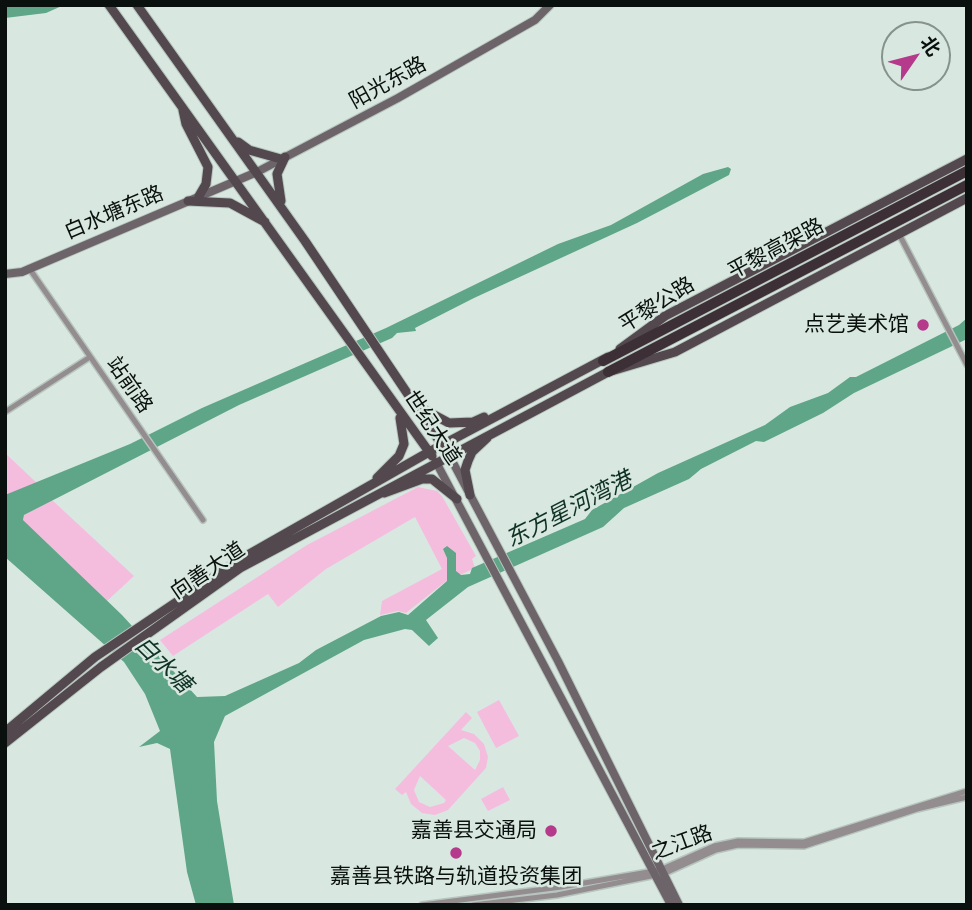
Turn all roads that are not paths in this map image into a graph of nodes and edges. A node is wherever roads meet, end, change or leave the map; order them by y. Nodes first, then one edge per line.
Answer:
1 (109, 5) edge
2 (137, 5) edge
3 (551, 5) edge
4 (182, 105) junction
5 (231, 136) junction
6 (283, 158) junction
7 (967, 159) edge
8 (257, 172) junction
9 (967, 172) edge
10 (236, 180) junction
11 (967, 185) edge
12 (199, 196) junction
13 (967, 198) edge
14 (188, 201) junction
15 (267, 223) junction
16 (899, 234) junction
17 (304, 241) junction
18 (29, 268) junction
19 (5, 274) edge
20 (90, 357) junction
21 (603, 361) junction
22 (967, 365) edge
23 (608, 372) junction
24 (408, 394) junction
25 (395, 404) junction
26 (515, 407) junction
27 (5, 412) edge
28 (492, 433) junction
29 (443, 445) junction
30 (429, 452) junction
31 (449, 455) junction
32 (436, 462) junction
33 (372, 484) junction
34 (375, 495) junction
35 (470, 495) junction
36 (457, 499) junction
37 (203, 520) dead end
38 (5, 732) edge
39 (5, 743) edge
40 (967, 791) edge
41 (967, 797) edge
42 (659, 873) junction
43 (448, 904) edge
44 (422, 905) edge
45 (473, 905) edge
46 (671, 905) edge
47 (678, 905) edge

1 - 4 main road, 世纪大道
2 - 5 main road, 世纪大道
3 - 6 main road, 阳光东路
4 - 10 main road, 世纪大道
4 - 12 main road
5 - 6 main road
5 - 8 main road, 世纪大道
6 - 8 main road, 阳光东路
6 - 17 main road
7 - 21 main road, 平黎公路
8 - 10 main road, 阳光东路
8 - 17 main road, 世纪大道
9 - 21 highway, 平黎高架路
10 - 12 main road, 白水塘东路
10 - 15 main road, 世纪大道
11 - 23 highway, 平黎高架路
12 - 14 main road, 白水塘东路
13 - 16 main road, 平黎公路
14 - 15 main road
14 - 18 main road, 白水塘东路
15 - 25 main road, 世纪大道
16 - 22 street
16 - 23 main road, 平黎公路
17 - 24 main road, 世纪大道
18 - 19 main road, 白水塘东路
18 - 20 street, 站前路
20 - 27 street
20 - 37 street, 站前路
21 - 26 main road, 平黎公路
23 - 28 main road, 平黎公路
24 - 26 main road
24 - 29 main road, 世纪大道
25 - 30 main road, 世纪大道
25 - 33 main road
26 - 29 main road, 平黎公路
28 - 31 main road, 平黎公路
28 - 35 main road
29 - 30 main road, 向善大道
29 - 31 main road, 世纪大道
30 - 32 main road, 世纪大道
30 - 33 main road, 向善大道
31 - 32 main road, 向善大道
31 - 35 main road, 世纪大道
32 - 34 main road, 向善大道
32 - 36 main road, 世纪大道
33 - 38 main road, 向善大道
34 - 36 main road
34 - 39 main road, 向善大道
35 - 42 main road, 世纪大道
36 - 42 main road, 世纪大道
40 - 42 street, 之江路
41 - 42 street, 之江路
42 - 43 street, 之江路
42 - 45 street, 之江路
42 - 46 main road, 世纪大道
42 - 47 main road, 世纪大道
43 - 44 street, 之江路

